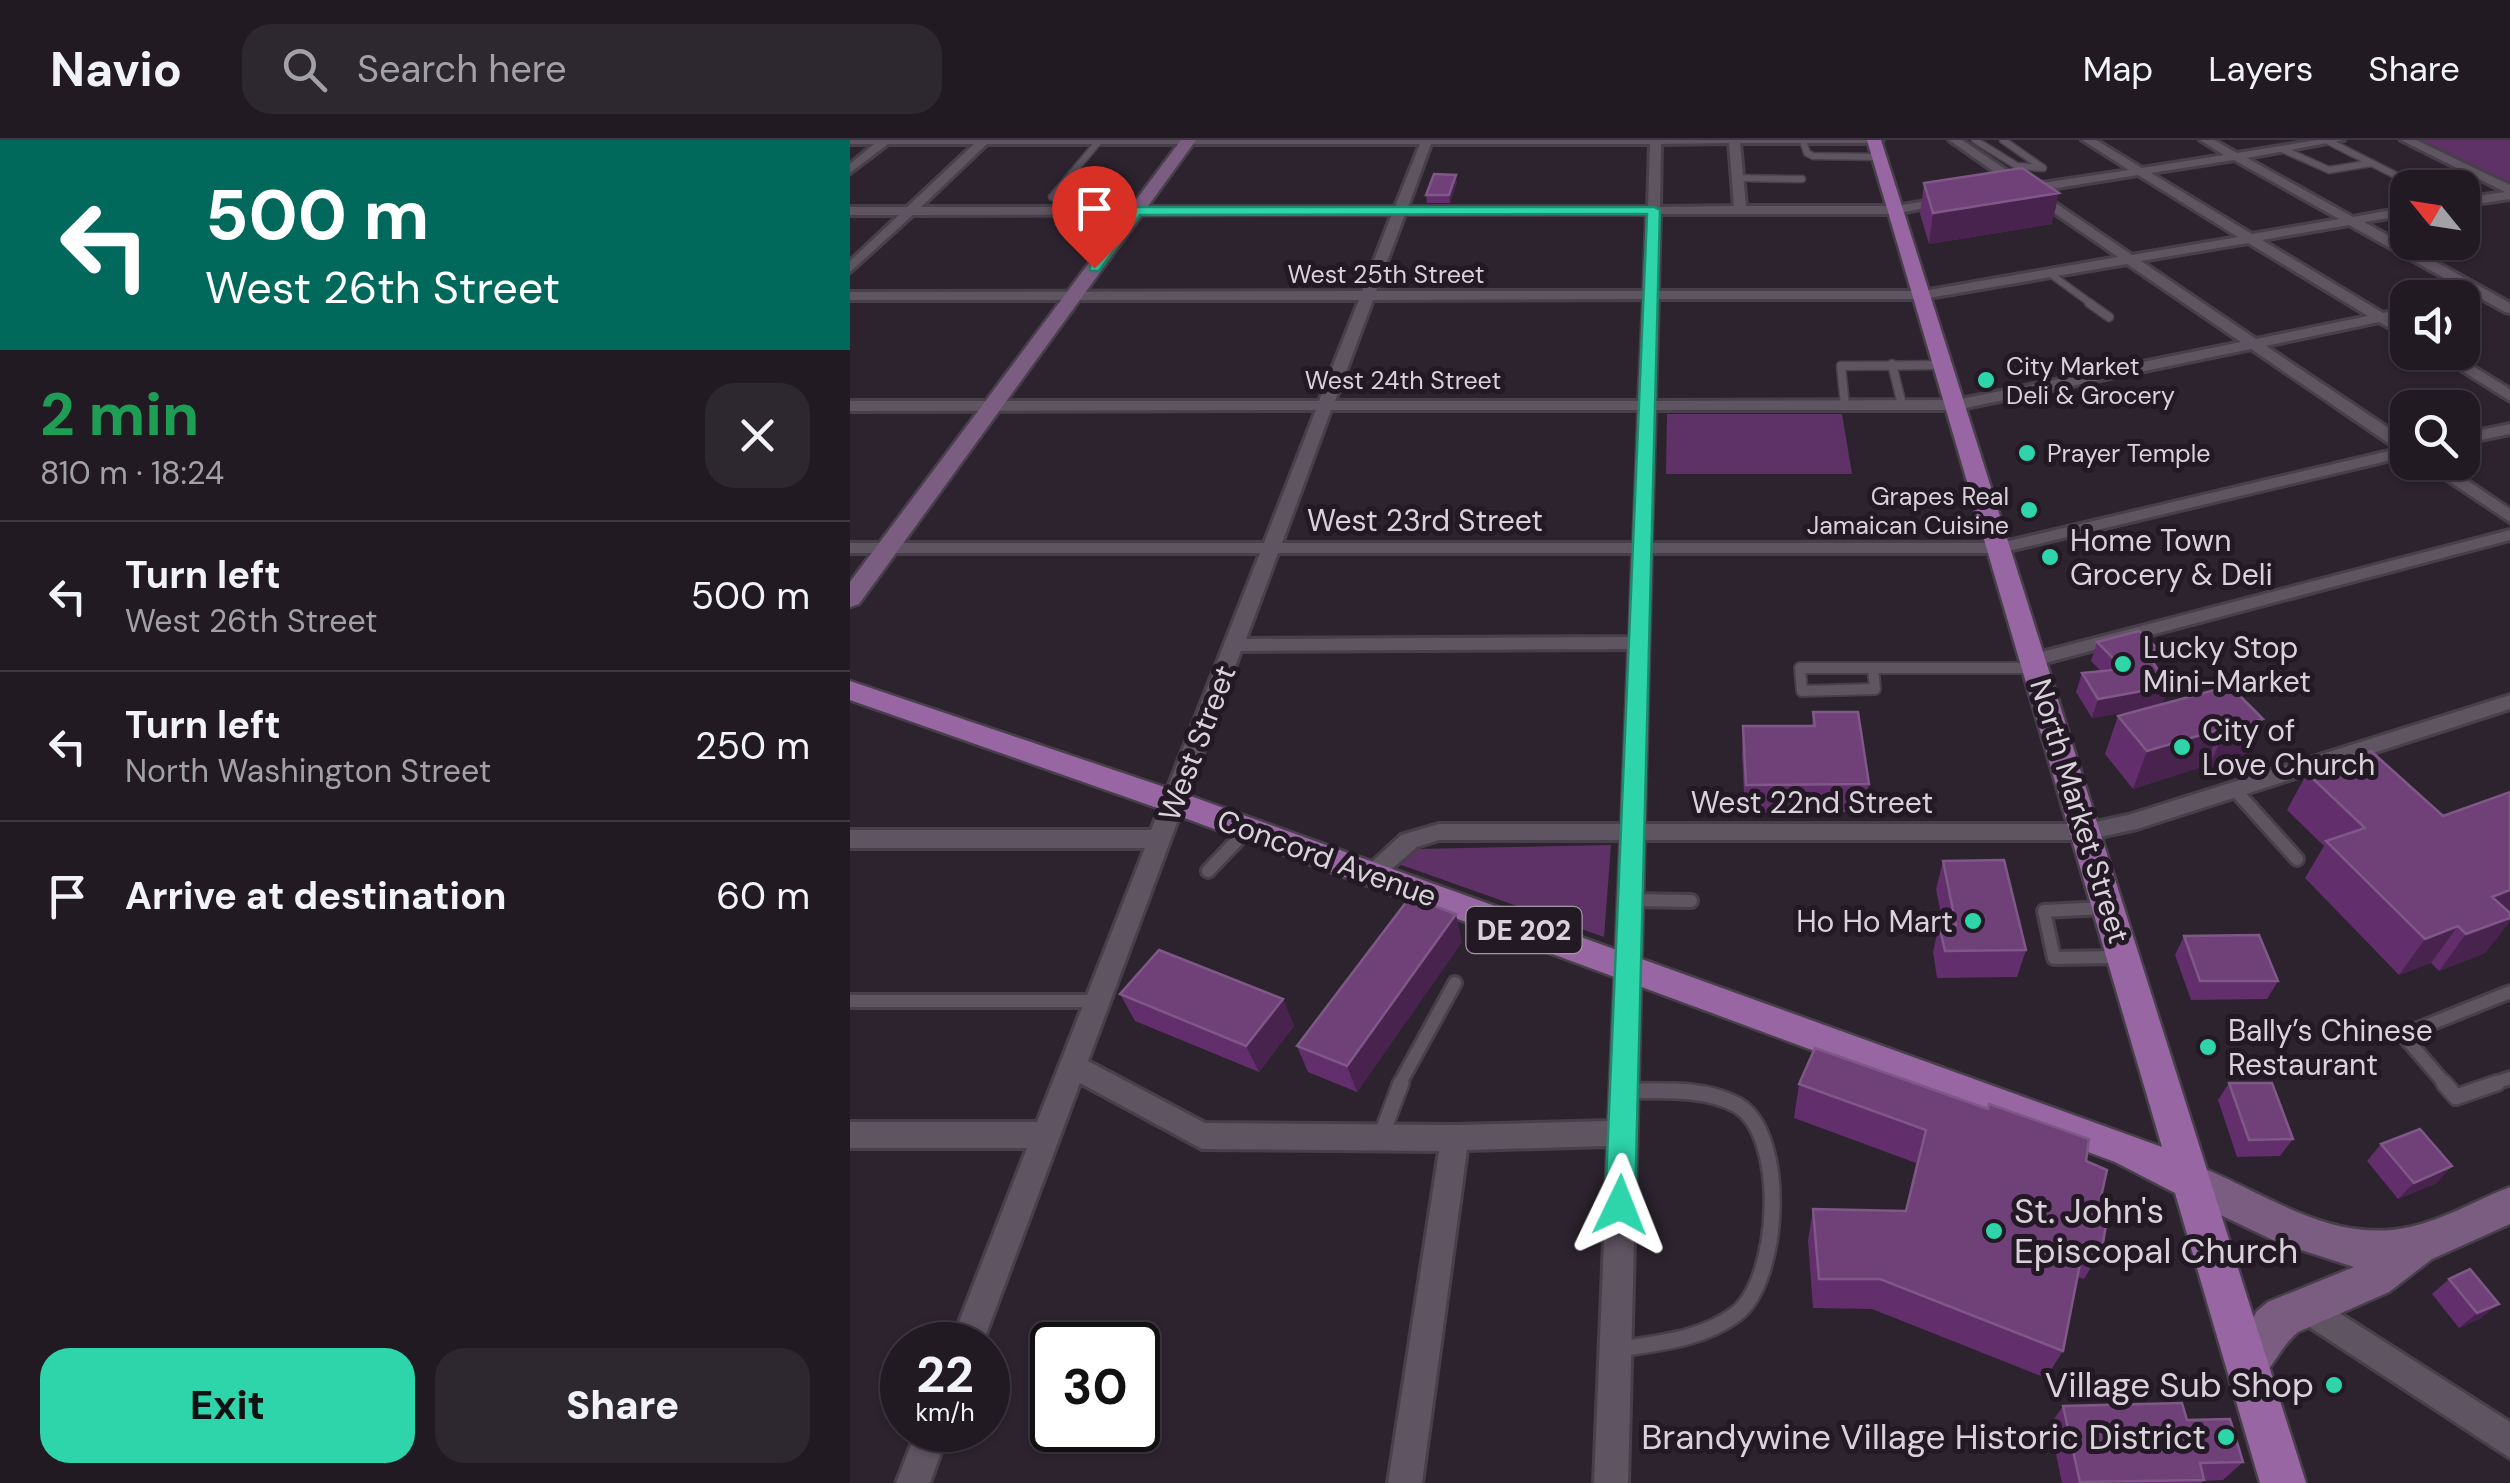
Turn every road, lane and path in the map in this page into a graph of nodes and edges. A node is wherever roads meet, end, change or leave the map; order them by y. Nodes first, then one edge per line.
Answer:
1 (1090, 140) edge
2 (1189, 140) edge
3 (1426, 140) edge
4 (1540, 140) edge
5 (1656, 140) edge
6 (1734, 140) edge
7 (1804, 140) edge
8 (1955, 140) edge
9 (1976, 140) edge
10 (2003, 140) edge
11 (2088, 140) edge
12 (2206, 140) edge
13 (2407, 140) edge
14 (850, 141) edge
15 (885, 141) edge
16 (984, 141) edge
17 (1099, 141) edge
18 (2333, 141) edge
19 (1876, 144) edge
20 (2283, 145) edge
21 (2236, 156) junction
22 (2372, 163) junction
23 (850, 170) edge
24 (2139, 171) junction
25 (2390, 172) edge
26 (1738, 178) junction
27 (1802, 179) dead end
28 (2026, 189) junction
29 (2008, 192) edge
30 (2510, 192) edge
31 (1052, 197) dead end
32 (1970, 198) edge
33 (2480, 198) edge
34 (1654, 210) junction
35 (1740, 210) junction
36 (1896, 210) junction
37 (1136, 211) junction
38 (1400, 211) junction
39 (850, 212) edge
40 (910, 212) junction
41 (2390, 214) edge
42 (2353, 220) junction
43 (2249, 239) junction
44 (2128, 258) junction
45 (850, 268) edge
46 (2049, 273) junction
47 (2510, 293) edge
48 (850, 296) edge
49 (1074, 296) junction
50 (1367, 296) junction
51 (1651, 296) junction
52 (1922, 296) junction
53 (2490, 298) junction
54 (2480, 299) edge
55 (2510, 309) edge
56 (2390, 315) edge
57 (2380, 317) junction
58 (2109, 318) dead end
59 (2390, 323) edge
60 (2254, 345) junction
61 (1892, 364) junction
62 (1944, 364) junction
63 (2468, 370) edge
64 (2510, 396) edge
65 (1326, 405) junction
66 (1647, 405) junction
67 (1845, 405) junction
68 (1902, 405) junction
69 (1956, 405) junction
70 (850, 406) edge
71 (993, 406) junction
72 (2510, 429) edge
73 (2480, 435) edge
74 (2390, 438) edge
75 (2390, 455) edge
76 (2455, 480) edge
77 (2510, 517) edge
78 (2510, 535) edge
79 (850, 548) edge
80 (887, 548) junction
81 (1271, 548) junction
82 (1642, 548) junction
83 (2000, 548) junction
84 (850, 598) edge
85 (1639, 643) junction
86 (1234, 644) junction
87 (2035, 664) junction
88 (1873, 668) junction
89 (850, 690) edge
90 (2510, 702) edge
91 (2235, 790) junction
92 (1174, 802) junction
93 (1247, 830) junction
94 (1633, 832) junction
95 (2086, 832) junction
96 (850, 839) edge
97 (1160, 839) junction
98 (2297, 859) dead end
99 (1208, 871) dead end
100 (1371, 874) junction
101 (1630, 900) junction
102 (1691, 902) dead end
103 (2109, 908) junction
104 (2124, 957) junction
105 (1628, 968) junction
106 (1455, 983) dead end
107 (2510, 992) edge
108 (850, 1001) edge
109 (1098, 1001) junction
110 (1073, 1066) junction
111 (2510, 1078) edge
112 (1624, 1090) junction
113 (1622, 1133) junction
114 (850, 1135) edge
115 (1047, 1136) junction
116 (1382, 1136) junction
117 (1455, 1138) junction
118 (2193, 1182) junction
119 (2510, 1205) edge
120 (2426, 1242) junction
121 (2308, 1308) junction
122 (975, 1322) edge
123 (1616, 1349) junction
124 (2247, 1365) junction
125 (2510, 1441) edge
126 (925, 1452) edge
127 (913, 1483) edge
128 (1405, 1483) edge
129 (1611, 1483) edge
130 (2283, 1483) edge

1 - 16 street
1 - 17 street
2 - 3 street
2 - 17 street
2 - 37 main road
3 - 4 street
3 - 38 street, West Street
4 - 5 street
5 - 6 street
5 - 34 street
6 - 7 street
6 - 26 street
7 - 19 street
8 - 28 street
9 - 10 lane
11 - 24 street
12 - 21 street
13 - 30 street
14 - 15 street
15 - 16 street
15 - 23 street
16 - 40 street
17 - 31 lane
18 - 20 street
18 - 22 lane
19 - 36 main road, North Market Street
20 - 21 street
20 - 22 lane
21 - 24 street
21 - 42 street
22 - 25 lane
24 - 28 street
24 - 43 street
26 - 27 lane
26 - 35 street
28 - 29 street
28 - 44 street
30 - 33 street
32 - 36 street
34 - 35 street
34 - 38 street
34 - 51 street
35 - 36 street
36 - 52 main road, North Market Street
37 - 38 street
37 - 40 street
37 - 49 main road
38 - 50 street, West Street
39 - 40 street
40 - 45 street
41 - 42 street, West 25th Street
42 - 43 street, West 25th Street
42 - 53 street
43 - 44 street, West 25th Street
43 - 57 street
44 - 46 street, West 25th Street
44 - 60 street
46 - 52 street, West 25th Street
46 - 58 lane
47 - 53 street
48 - 49 street, West 25th Street
49 - 50 street, West 25th Street
49 - 71 main road
50 - 51 street, West 25th Street
50 - 65 street, West Street
51 - 52 street, West 25th Street
51 - 66 street
52 - 62 main road, North Market Street
53 - 54 street
53 - 55 street
56 - 57 street, West 24th Street
57 - 59 street
57 - 60 street, West 24th Street
60 - 69 street, West 24th Street
60 - 74 street
61 - 62 lane
61 - 67 lane
61 - 68 lane
62 - 69 main road, North Market Street
63 - 64 street
65 - 66 street, West 24th Street
65 - 71 street, West 24th Street
65 - 81 street, West Street
66 - 67 street, West 24th Street
66 - 82 street
67 - 68 street, West 24th Street
68 - 69 street, West 24th Street
69 - 83 main road, North Market Street
70 - 71 street, West 24th Street
71 - 80 main road
72 - 73 street
75 - 83 street, West 23rd Street
76 - 77 street
78 - 87 street
79 - 80 street, West 23rd Street
80 - 81 street, West 23rd Street
80 - 84 main road
81 - 82 street, West 23rd Street
81 - 86 street, West Street
82 - 83 street, West 23rd Street
82 - 85 street
83 - 87 main road, North Market Street
85 - 86 street
85 - 94 street
86 - 92 street, West Street
87 - 88 lane
87 - 95 main road, North Market Street
88 - 88 lane
89 - 92 main road, Concord Avenue / DE 202
90 - 91 street, West 22nd Street
91 - 95 street, West 22nd Street
91 - 98 lane
92 - 93 main road, Concord Avenue / DE 202
92 - 97 street, West Street
93 - 99 lane
93 - 100 main road, Concord Avenue / DE 202
94 - 95 street, West 22nd Street
94 - 100 street, West 22nd Street
94 - 101 street
95 - 103 main road, North Market Street
96 - 97 street
97 - 109 street, West Street
100 - 105 main road, Concord Avenue / DE 202
101 - 102 lane
101 - 105 street
103 - 104 main road, North Market Street
103 - 104 lane
104 - 118 main road, North Market Street
105 - 112 street
105 - 118 main road, Concord Avenue / DE 202
106 - 116 lane
107 - 111 lane
108 - 109 lane
109 - 110 street, West Street
110 - 115 street, West Street
110 - 116 street
112 - 113 street
112 - 123 lane
113 - 117 street
113 - 123 street
114 - 115 street
115 - 122 street, West Street
116 - 117 street
117 - 128 street
118 - 120 main road
118 - 124 main road, North Market Street
119 - 120 main road
120 - 121 main road
121 - 124 main road
121 - 125 street
123 - 129 street
124 - 130 main road, North Market Street
126 - 127 street

